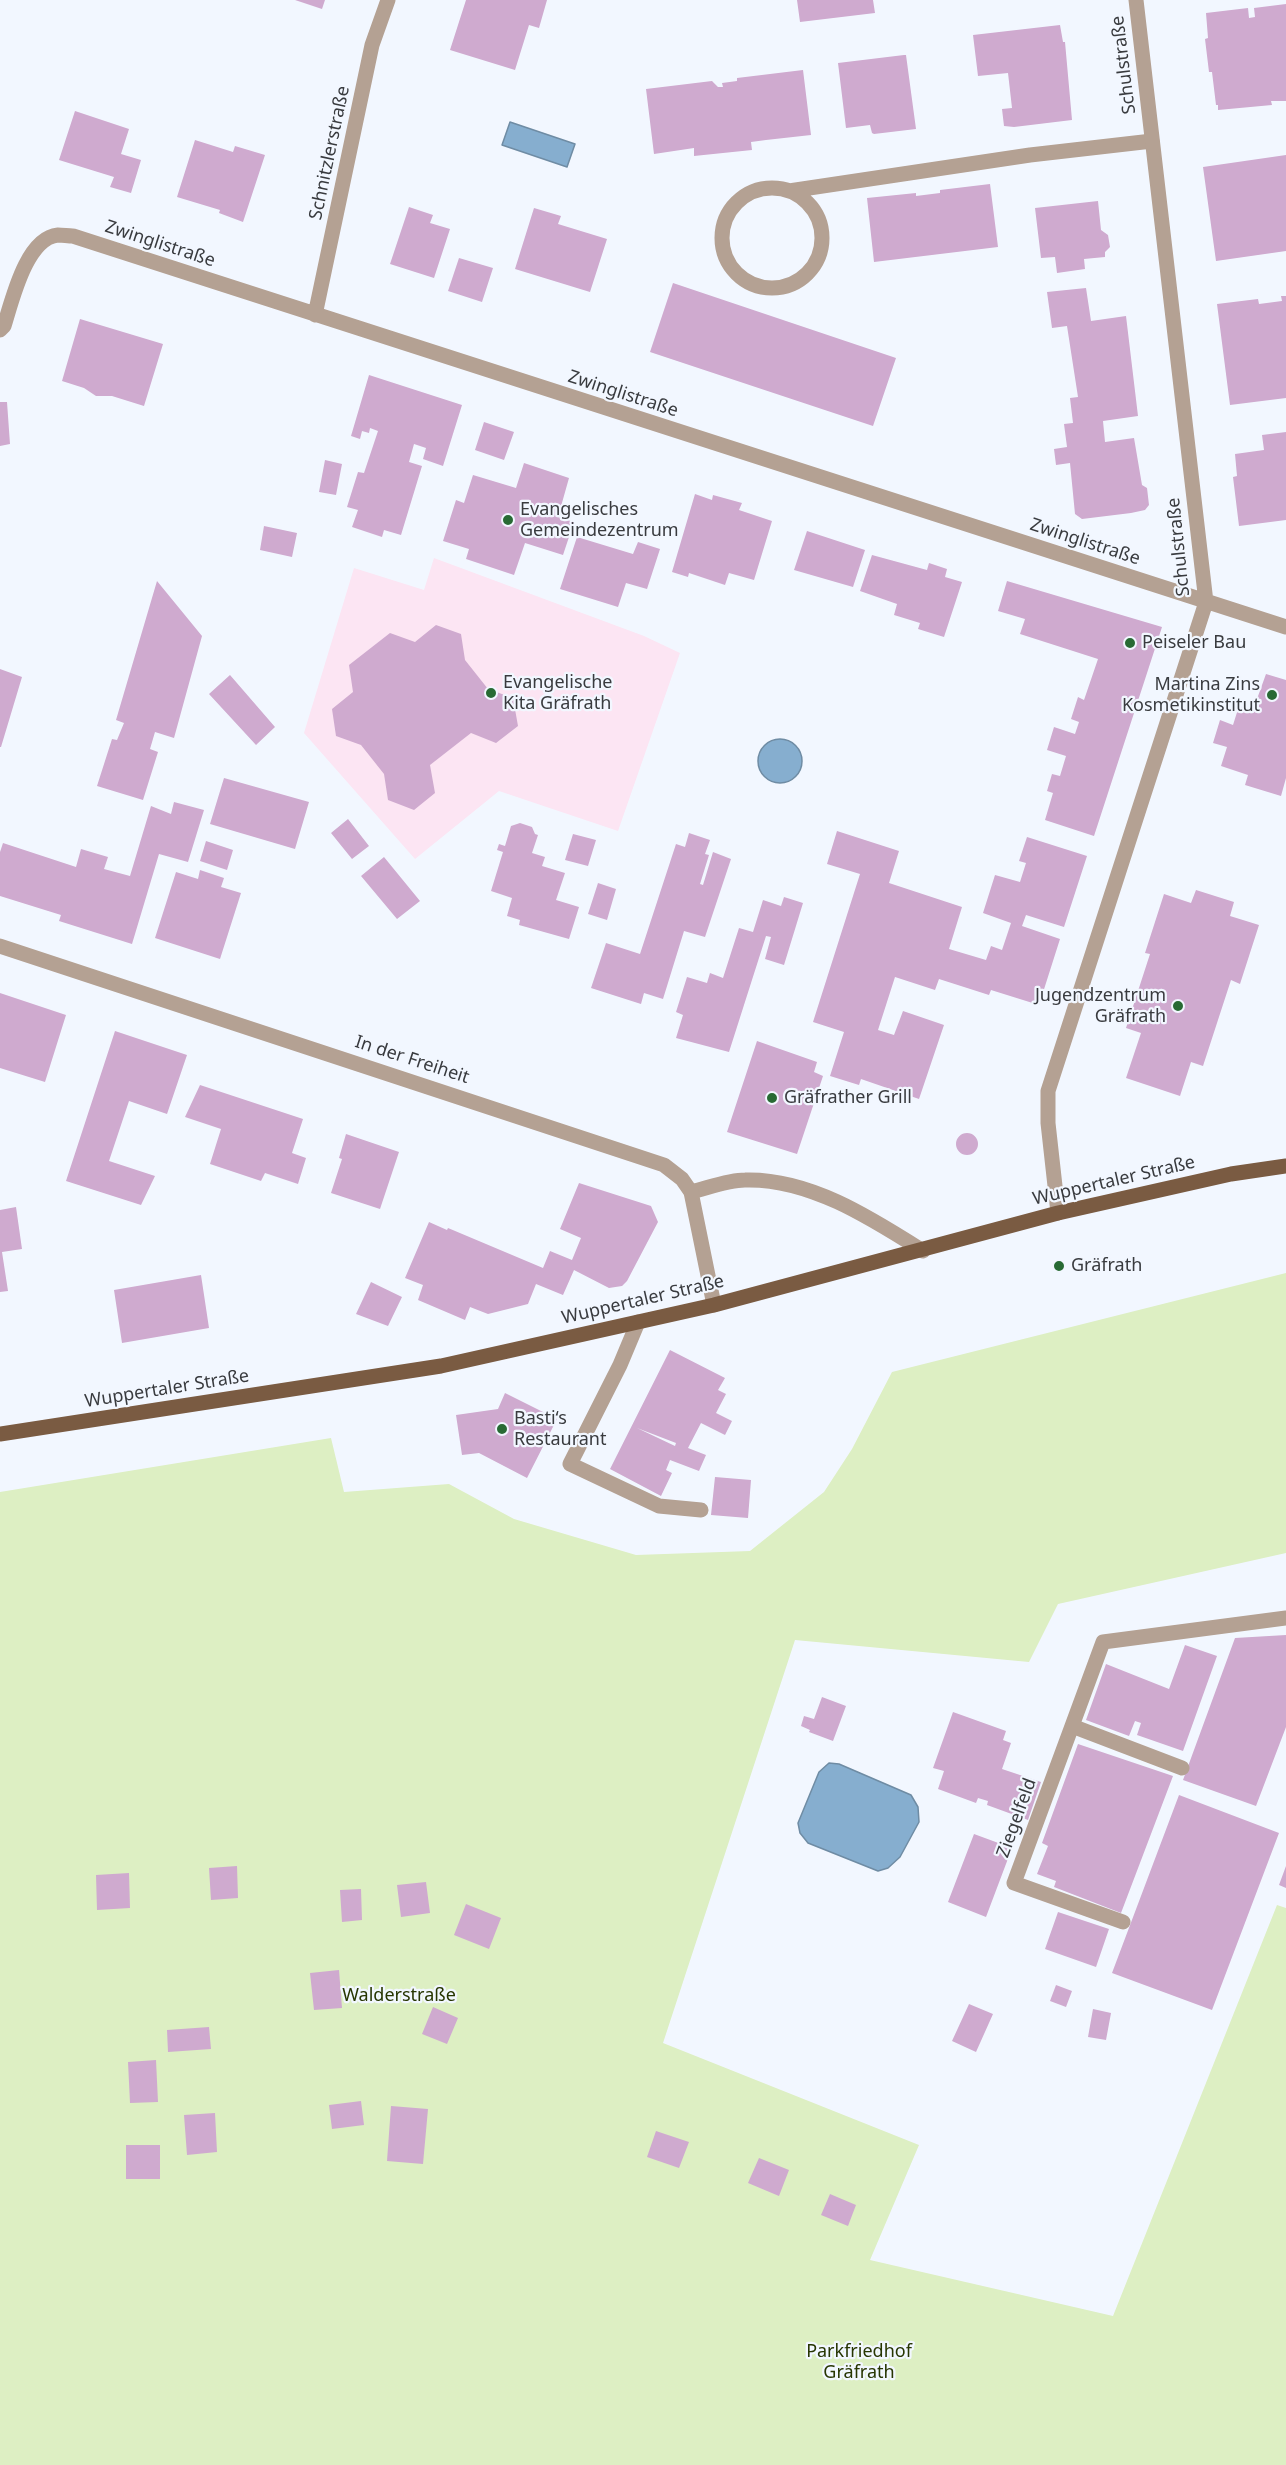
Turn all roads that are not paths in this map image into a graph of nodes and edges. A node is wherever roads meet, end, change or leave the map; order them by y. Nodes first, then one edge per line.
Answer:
1 (388, 0) edge
2 (1136, 0) edge
3 (1152, 141) junction
4 (789, 190) junction
5 (315, 315) junction
6 (0, 330) edge
7 (1206, 602) junction
8 (1286, 627) edge
9 (0, 946) edge
10 (1286, 1166) edge
11 (691, 1192) junction
12 (1058, 1213) junction
13 (923, 1251) junction
14 (714, 1305) junction
15 (638, 1322) junction
16 (0, 1434) edge
17 (701, 1510) dead end
18 (1286, 1618) edge
19 (1072, 1726) junction
20 (1182, 1768) dead end
21 (1123, 1922) dead end

1 - 5 street, Schnitzlerstraße
2 - 3 street, Schulstraße
3 - 4 street
3 - 7 street, Schulstraße
4 - 4 street
5 - 6 street, Zwinglistraße
5 - 7 street, Zwinglistraße
7 - 8 street, Zwinglistraße
7 - 12 street, Schulstraße
9 - 11 street, In der Freiheit
10 - 12 main road, Wuppertaler Straße
11 - 13 street
11 - 14 street
12 - 13 main road, Wuppertaler Straße
13 - 14 main road, Wuppertaler Straße
14 - 15 main road, Wuppertaler Straße
15 - 16 main road, Wuppertaler Straße
15 - 17 street
18 - 19 street, Ziegelfeld
19 - 20 street
19 - 21 street, Ziegelfeld

